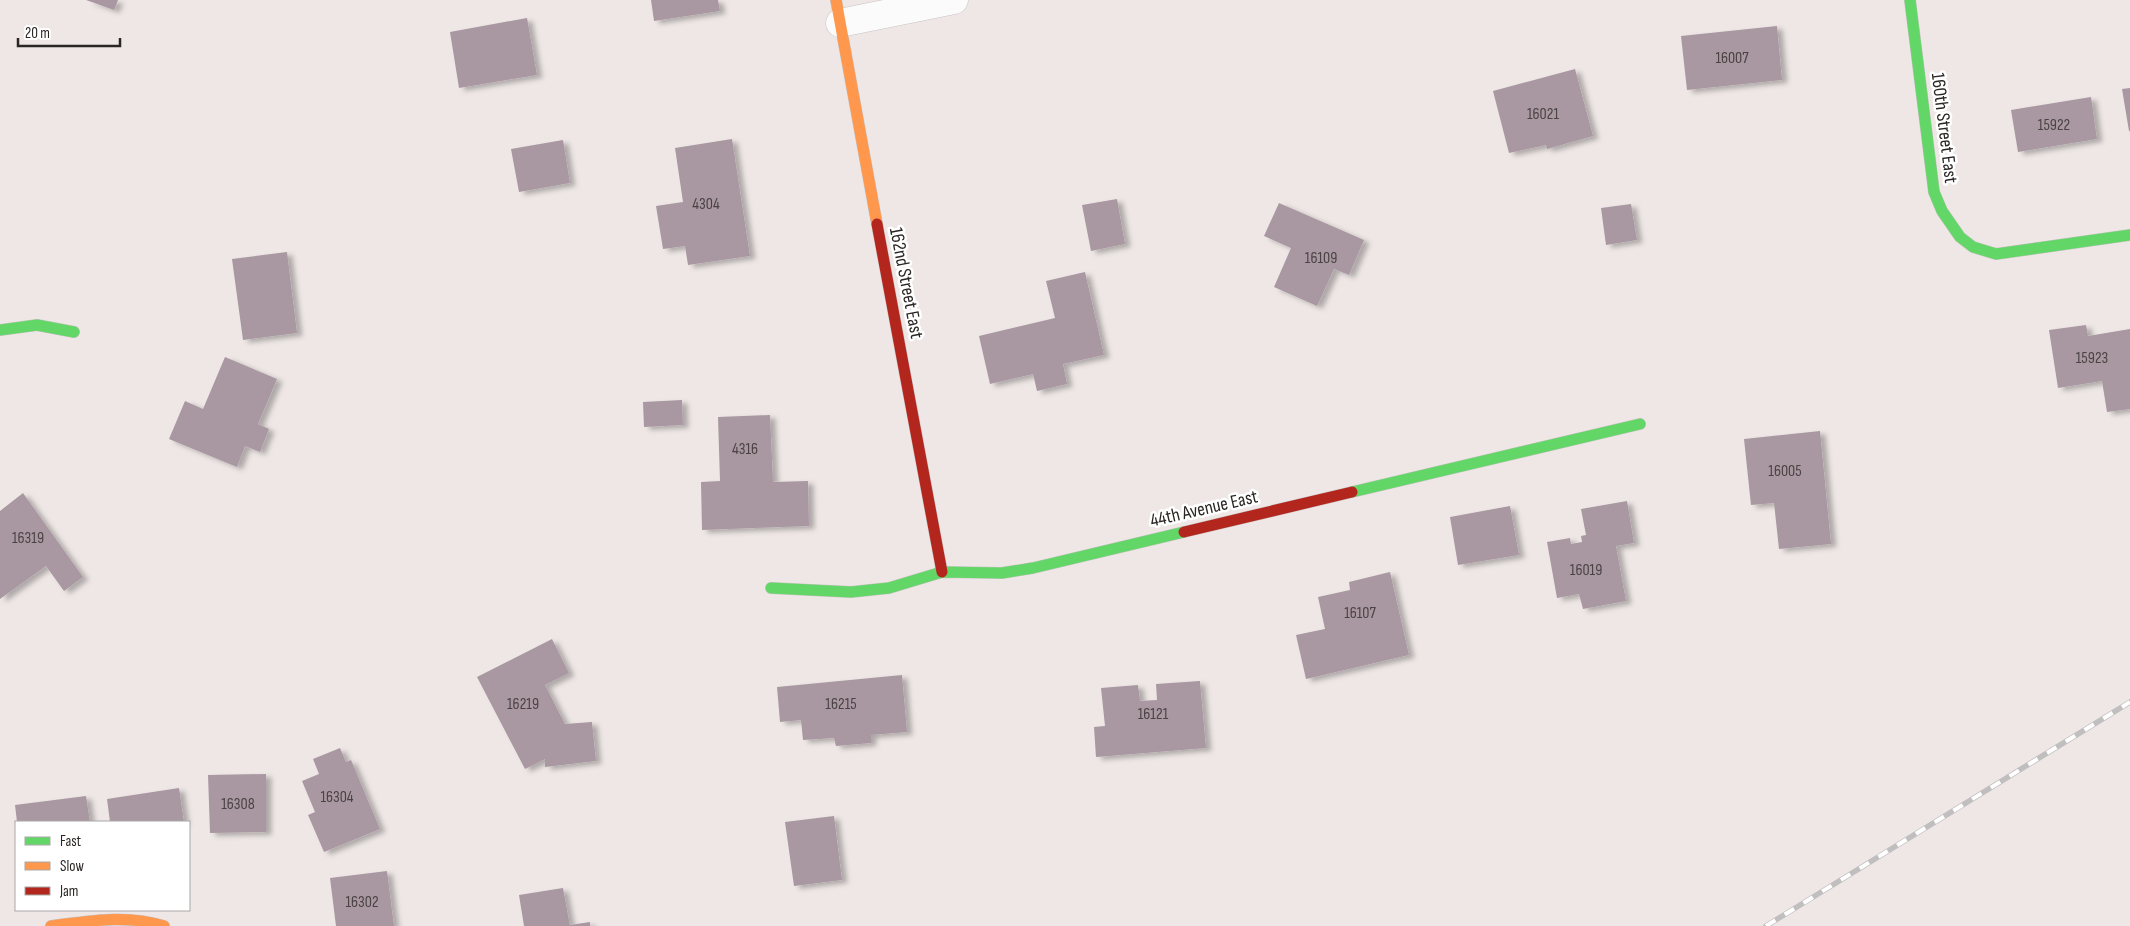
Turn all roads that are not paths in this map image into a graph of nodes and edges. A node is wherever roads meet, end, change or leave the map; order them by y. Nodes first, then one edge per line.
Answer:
1 (954, 0) edge
2 (1910, 0) edge
3 (838, 11) edge
4 (2130, 236) edge
5 (0, 330) edge
6 (74, 332) dead end
7 (1640, 424) dead end
8 (942, 572) junction
9 (772, 588) dead end
10 (51, 926) edge
11 (164, 926) edge

1 - 3 street
2 - 4 street, 160th Street East
3 - 8 street, 162nd Street East
5 - 6 street
7 - 8 street, 44th Avenue East
8 - 9 street, 44th Avenue East
10 - 11 street

